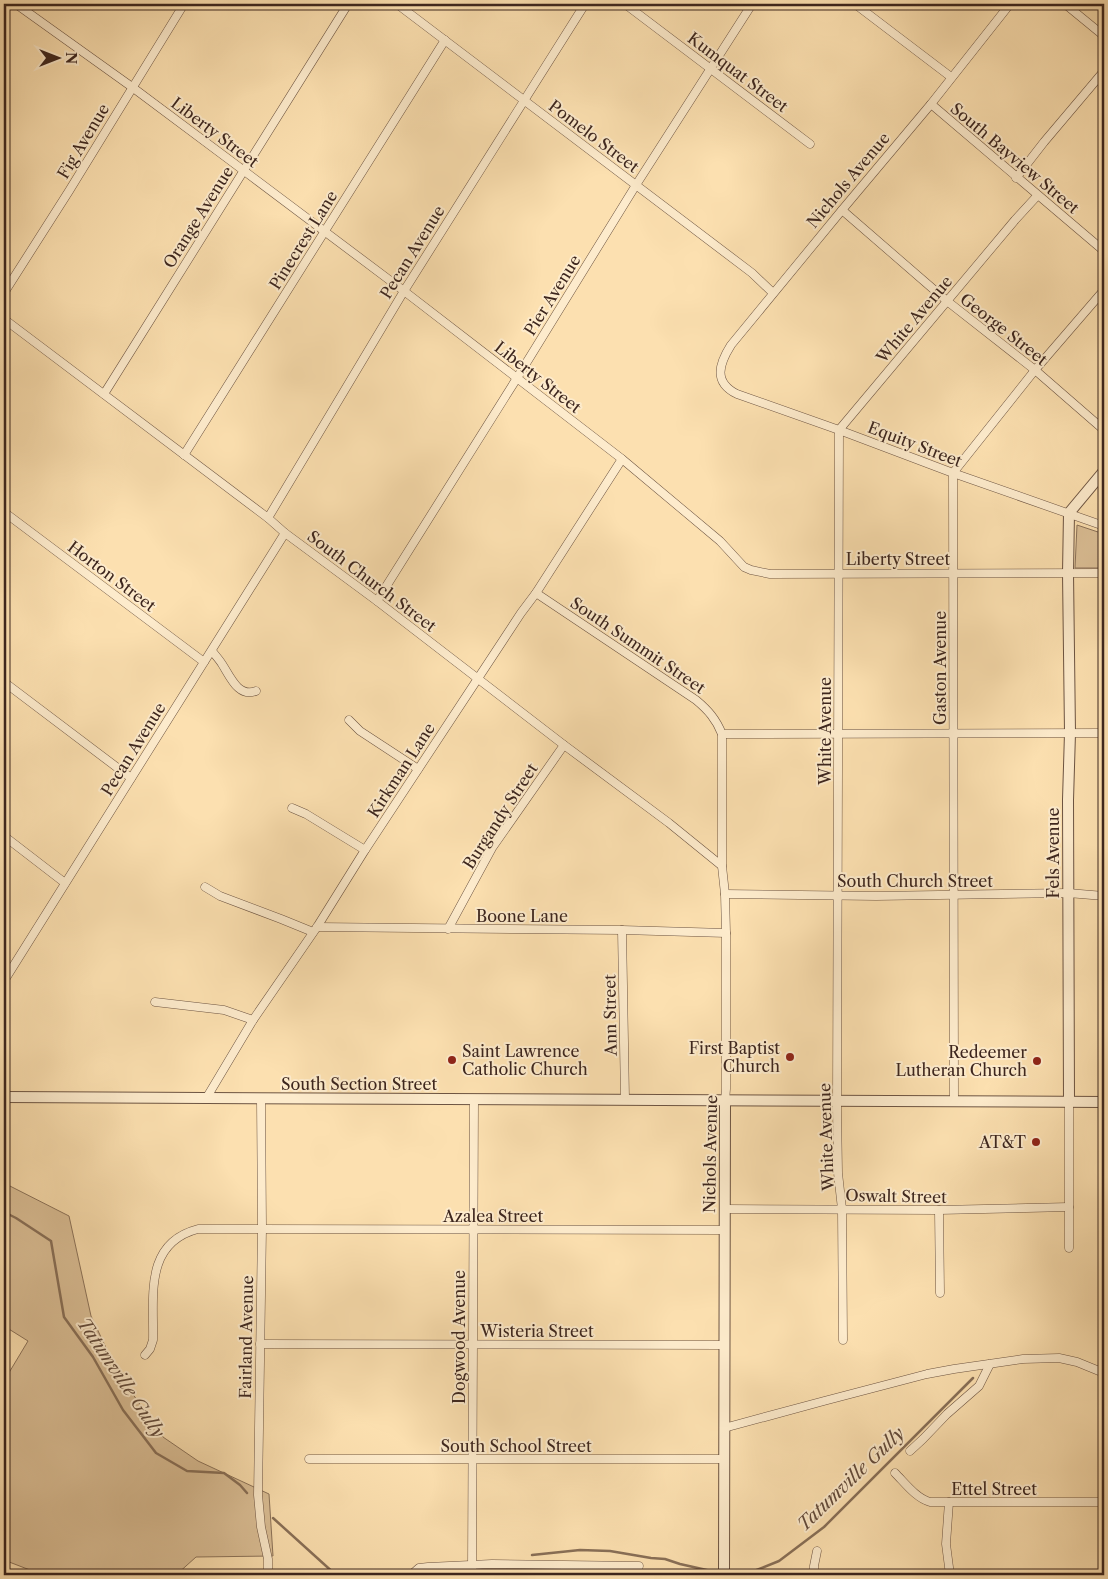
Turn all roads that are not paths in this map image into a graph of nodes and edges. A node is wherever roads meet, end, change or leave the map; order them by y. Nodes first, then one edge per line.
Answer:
1 (16, 4) edge
2 (184, 4) edge
3 (348, 4) edge
4 (397, 4) edge
5 (585, 4) edge
6 (624, 4) edge
7 (752, 4) edge
8 (855, 4) edge
9 (1010, 4) edge
10 (1065, 4) edge
11 (1104, 36) edge
12 (445, 40) junction
13 (711, 68) junction
14 (1104, 71) edge
15 (951, 77) junction
16 (132, 87) junction
17 (524, 100) junction
18 (931, 104) junction
19 (810, 144) dead end
20 (243, 170) junction
21 (1016, 178) junction
22 (636, 185) junction
23 (1038, 196) junction
24 (842, 210) junction
25 (325, 232) junction
26 (1104, 251) edge
27 (1104, 290) edge
28 (404, 291) junction
29 (4, 292) edge
30 (773, 293) junction
31 (947, 301) junction
32 (4, 319) edge
33 (1035, 370) junction
34 (518, 378) junction
35 (721, 379) joint
36 (104, 394) junction
37 (839, 430) junction
38 (1104, 430) edge
39 (184, 455) junction
40 (622, 459) junction
41 (1104, 471) edge
42 (953, 473) junction
43 (4, 512) edge
44 (1070, 513) junction
45 (268, 518) junction
46 (1104, 526) edge
47 (286, 533) junction
48 (839, 573) junction
49 (953, 573) junction
50 (1068, 573) junction
51 (1104, 573) edge
52 (536, 592) junction
53 (377, 601) junction
54 (212, 651) junction
55 (204, 662) junction
56 (478, 678) junction
57 (4, 682) edge
58 (256, 691) dead end
59 (349, 720) dead end
60 (954, 733) junction
61 (1070, 733) junction
62 (722, 734) junction
63 (839, 734) junction
64 (1104, 734) edge
65 (564, 745) junction
66 (418, 769) junction
67 (131, 778) junction
68 (292, 808) dead end
69 (4, 836) edge
70 (365, 850) junction
71 (722, 866) junction
72 (65, 883) junction
73 (205, 887) dead end
74 (1068, 893) junction
75 (725, 894) junction
76 (954, 895) junction
77 (838, 896) junction
78 (1104, 896) edge
79 (448, 929) junction
80 (315, 930) junction
81 (622, 930) junction
82 (726, 933) junction
83 (4, 981) edge
84 (155, 1002) dead end
85 (253, 1020) junction
86 (4, 1097) edge
87 (207, 1097) junction
88 (261, 1099) junction
89 (625, 1099) junction
90 (474, 1100) junction
91 (954, 1100) junction
92 (725, 1101) junction
93 (837, 1101) junction
94 (1069, 1101) junction
95 (1104, 1102) edge
96 (1069, 1207) junction
97 (724, 1209) junction
98 (842, 1209) junction
99 (939, 1210) junction
100 (262, 1228) junction
101 (473, 1230) junction
102 (724, 1230) junction
103 (1069, 1248) dead end
104 (940, 1293) dead end
105 (844, 1340) dead end
106 (260, 1344) junction
107 (474, 1345) junction
108 (724, 1345) junction
109 (145, 1355) dead end
110 (990, 1364) junction
111 (1104, 1373) edge
112 (724, 1428) junction
113 (910, 1451) dead end
114 (308, 1459) dead end
115 (472, 1459) junction
116 (724, 1459) junction
117 (895, 1472) dead end
118 (949, 1502) junction
119 (1104, 1502) edge
120 (817, 1551) dead end
121 (472, 1566) junction
122 (639, 1566) dead end
123 (268, 1575) edge
124 (411, 1575) edge
125 (472, 1575) edge
126 (724, 1575) edge
127 (814, 1575) edge
128 (950, 1575) edge

1 - 16 street, Liberty Street
2 - 16 street, Fig Avenue
3 - 20 street, Orange Avenue
4 - 12 street, Pomelo Street
5 - 17 street, Pecan Avenue
6 - 13 street, Kumquat Street
7 - 13 street, Pier Avenue
8 - 15 street
9 - 15 street, Nichols Avenue
10 - 11 street
12 - 17 street, Pomelo Street
12 - 25 street, Pinecrest Lane
13 - 19 street, Kumquat Street
13 - 22 street, Pier Avenue
14 - 21 street
15 - 18 street, Nichols Avenue
16 - 20 street, Liberty Street
16 - 29 street, Fig Avenue
17 - 22 street, Pomelo Street
17 - 28 street, Pecan Avenue
18 - 21 street, South Bayview Street
18 - 24 street, Nichols Avenue
20 - 25 street, Liberty Street
20 - 36 street, Orange Avenue
21 - 23 street, South Bayview Street
22 - 30 street, Pomelo Street
22 - 34 street, Pier Avenue
23 - 26 street, South Bayview Street
23 - 31 street, White Avenue
24 - 30 street, Nichols Avenue
24 - 31 street, George Street
25 - 28 street, Liberty Street
25 - 39 street, Pinecrest Lane
27 - 33 street
28 - 34 street, Liberty Street
28 - 45 street, Pecan Avenue
30 - 35 street, Nichols Avenue
31 - 33 street, George Street
31 - 37 street, White Avenue
32 - 36 street, South Church Street
33 - 38 street, George Street
33 - 42 street
34 - 40 street, Liberty Street
34 - 53 street, Pier Avenue
35 - 37 street, Equity Street
36 - 39 street, South Church Street
37 - 42 street, Equity Street
37 - 48 street, White Avenue
39 - 45 street, South Church Street
40 - 48 street, Liberty Street
40 - 52 street, Kirkman Lane
41 - 44 street
42 - 44 street, Equity Street
42 - 49 street, Gaston Avenue
43 - 55 street, Horton Street
44 - 46 street, Equity Street
44 - 50 street, Fels Avenue
45 - 47 street, South Church Street
47 - 53 street, South Church Street
47 - 54 street, Pecan Avenue
48 - 49 street, Liberty Street
48 - 63 street, White Avenue
49 - 50 street, Liberty Street
49 - 60 street, Gaston Avenue
50 - 51 street, Liberty Street
50 - 61 street, Fels Avenue
52 - 56 street, Kirkman Lane
52 - 62 street, South Summit Street
53 - 56 street, South Church Street
54 - 55 street, Pecan Avenue
54 - 58 street
55 - 67 street, Pecan Avenue
56 - 65 street, South Church Street
56 - 66 street, Kirkman Lane
57 - 67 street
59 - 66 street
60 - 61 street
60 - 63 street
60 - 76 street, Gaston Avenue
61 - 64 street
61 - 74 street, Fels Avenue
62 - 63 street
62 - 71 street, Nichols Avenue
63 - 77 street, White Avenue
65 - 71 street, South Church Street
65 - 79 street, Burgandy Street
66 - 70 street, Kirkman Lane
67 - 72 street, Pecan Avenue
68 - 70 street
69 - 72 street
70 - 80 street, Kirkman Lane
71 - 75 street, Nichols Avenue
72 - 83 street, Pecan Avenue
73 - 80 street, Boone Lane
74 - 76 street, South Church Street
74 - 78 street, South Church Street
74 - 94 street, Fels Avenue
75 - 77 street, South Church Street
75 - 82 street, Nichols Avenue
76 - 77 street, South Church Street
76 - 91 street, Gaston Avenue
77 - 93 street, White Avenue
79 - 80 street, Boone Lane
79 - 81 street, Boone Lane
80 - 85 street, Kirkman Lane
81 - 82 street, Boone Lane
81 - 89 street, Ann Street
82 - 92 street, Nichols Avenue
84 - 85 street
85 - 87 street, Kirkman Lane
86 - 87 street, South Section Street
87 - 88 street, South Section Street
88 - 90 street, South Section Street
88 - 100 street, Fairland Avenue
89 - 90 street, South Section Street
89 - 92 street, South Section Street
90 - 101 street, Dogwood Avenue
91 - 93 street, South Section Street
91 - 94 street, South Section Street
92 - 93 street, South Section Street
92 - 97 street, Nichols Avenue
93 - 98 street, White Avenue
94 - 95 street, South Section Street
94 - 96 street, Fels Avenue
96 - 99 street, Oswalt Street
96 - 103 street, Fels Avenue
97 - 98 street, Oswalt Street
97 - 102 street, Nichols Avenue
98 - 99 street, Oswalt Street
98 - 105 street, White Avenue
99 - 104 street
100 - 101 street, Azalea Street
100 - 106 street, Fairland Avenue
100 - 109 street, Azalea Street
101 - 102 street, Azalea Street
101 - 107 street, Dogwood Avenue
102 - 108 street, Nichols Avenue
106 - 107 street, Wisteria Street
106 - 123 street, Fairland Avenue
107 - 108 street, Wisteria Street
107 - 115 street, Dogwood Avenue
108 - 112 street, Nichols Avenue
110 - 111 street
110 - 112 street
110 - 113 street
112 - 116 street, Nichols Avenue
114 - 115 street, South School Street
115 - 116 street, South School Street
115 - 121 street, Dogwood Avenue
116 - 126 street, Nichols Avenue
117 - 118 street, Ettel Street
118 - 119 street, Ettel Street
118 - 128 street
120 - 127 street
121 - 122 street
121 - 124 street
121 - 125 street, Dogwood Avenue

